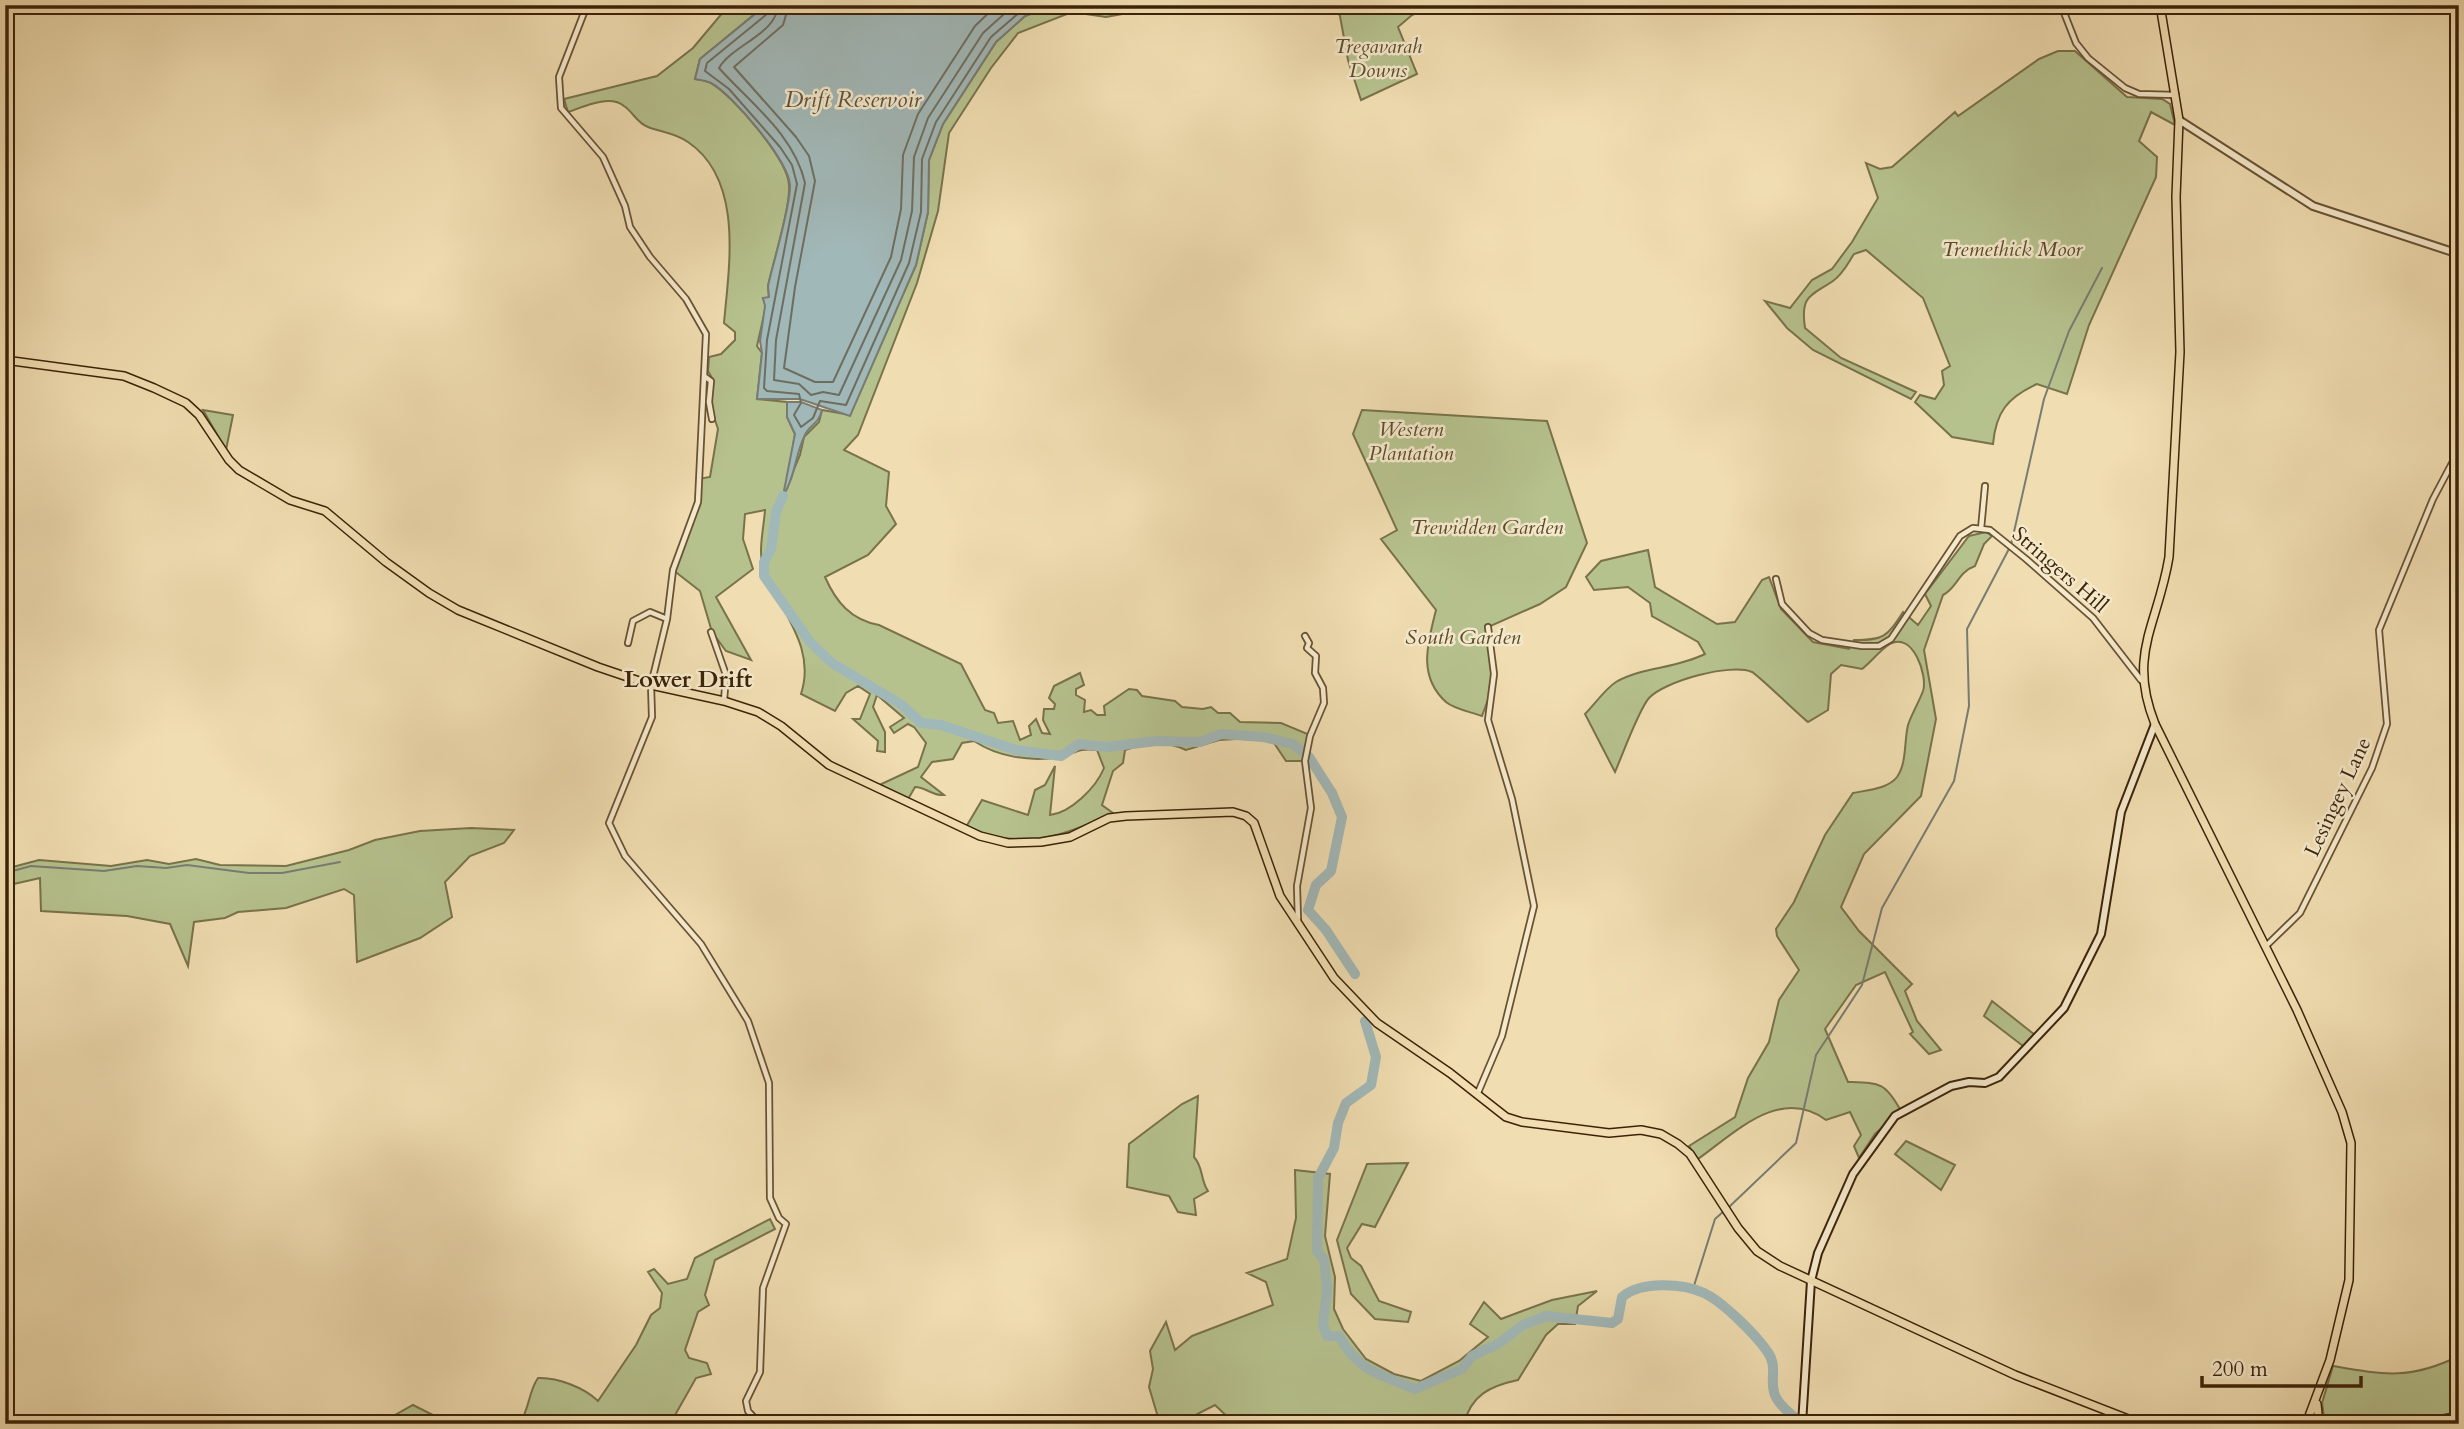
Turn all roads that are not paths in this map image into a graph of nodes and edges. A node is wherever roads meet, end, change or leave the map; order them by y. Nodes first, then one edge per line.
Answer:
1 (587, 5) edge
2 (2062, 5) edge
3 (2160, 5) edge
4 (2176, 96) junction
5 (2179, 120) junction
6 (2459, 254) edge
7 (5, 360) edge
8 (704, 376) junction
9 (712, 419) dead end
10 (2459, 450) edge
11 (1985, 486) dead end
12 (1981, 529) junction
13 (1776, 579) dead end
14 (667, 619) junction
15 (1488, 627) dead end
16 (711, 632) dead end
17 (1305, 636) dead end
18 (628, 643) dead end
19 (2141, 680) junction
20 (651, 685) junction
21 (724, 701) junction
22 (2155, 724) junction
23 (1298, 921) junction
24 (2266, 947) junction
25 (1476, 1095) junction
26 (1811, 1281) junction
27 (2316, 1399) junction
28 (2459, 1417) edge
29 (760, 1424) edge
30 (1802, 1424) edge
31 (2141, 1424) edge
32 (2306, 1424) edge
33 (2319, 1424) edge
34 (2415, 1424) edge

1 - 8 street
2 - 4 street
3 - 4 main road
4 - 5 main road
5 - 6 main road
5 - 19 main road
7 - 20 main road
8 - 9 street
8 - 14 street
10 - 24 street, Lesingey Lane
11 - 12 street
12 - 13 street, Stringers Hill
12 - 19 street, Stringers Hill
14 - 18 street
14 - 20 street
15 - 25 street
16 - 21 street
17 - 23 street
19 - 22 main road
20 - 21 main road
20 - 29 street
21 - 23 main road
22 - 24 main road
22 - 26 main road
23 - 25 main road
24 - 27 main road
25 - 26 main road
26 - 30 main road
26 - 31 main road
27 - 32 main road
27 - 33 main road
28 - 34 highway

